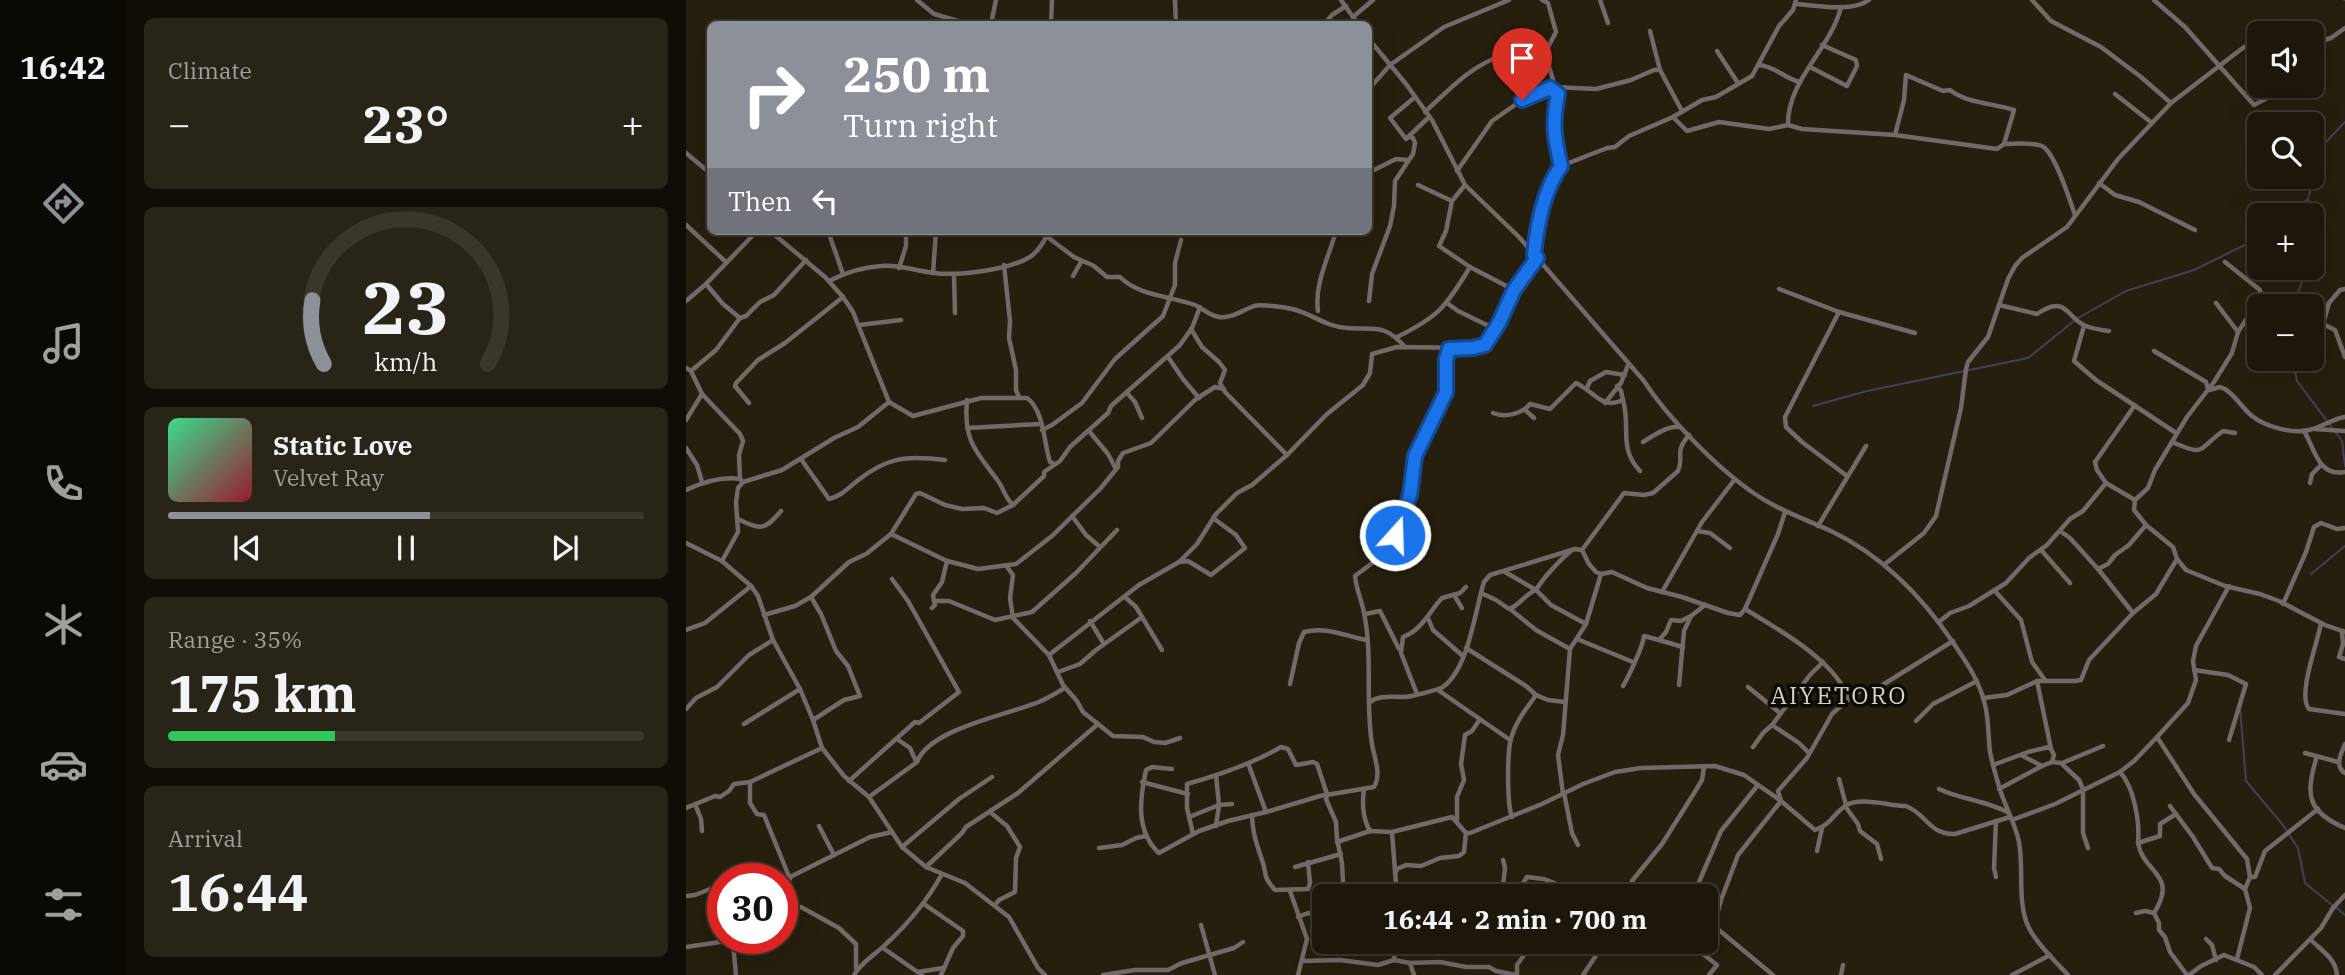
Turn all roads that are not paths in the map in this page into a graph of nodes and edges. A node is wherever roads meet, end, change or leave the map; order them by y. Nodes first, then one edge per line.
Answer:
1 (917, 0) edge
2 (996, 0) edge
3 (1052, 0) edge
4 (1175, 0) edge
5 (1341, 0) edge
6 (1373, 0) edge
7 (1508, 0) edge
8 (1542, 0) edge
9 (1600, 0) edge
10 (1869, 0) edge
11 (2032, 0) edge
12 (2154, 0) edge
13 (1796, 2) edge
14 (1346, 6) junction
15 (1841, 7) junction
16 (1353, 17) junction
17 (957, 21) edge
18 (992, 21) edge
19 (1051, 21) edge
20 (1176, 21) edge
21 (1327, 21) edge
22 (1356, 21) edge
23 (1608, 23) dead end
24 (2345, 28) edge
25 (1650, 31) dead end
26 (2324, 40) edge
27 (1372, 43) edge
28 (1822, 45) junction
29 (2244, 47) dead end
30 (1717, 51) dead end
31 (1503, 55) dead end
32 (1391, 65) junction
33 (1759, 65) junction
34 (2219, 65) junction
35 (1810, 67) junction
36 (1660, 70) junction
37 (1800, 82) junction
38 (1738, 83) junction
39 (1372, 86) edge
40 (1552, 87) junction
41 (2115, 94) dead end
42 (1416, 97) junction
43 (2247, 97) edge
44 (2248, 98) edge
45 (2267, 98) edge
46 (2171, 103) junction
47 (1682, 111) junction
48 (1427, 115) junction
49 (1673, 117) junction
50 (2152, 123) junction
51 (1788, 125) junction
52 (1895, 135) junction
53 (1410, 137) junction
54 (2004, 144) junction
55 (686, 153) edge
56 (1409, 160) junction
57 (1561, 166) junction
58 (707, 170) edge
59 (1372, 171) edge
60 (1457, 172) junction
61 (2099, 183) junction
62 (1418, 184) dead end
63 (1465, 184) junction
64 (1452, 201) junction
65 (2075, 216) junction
66 (686, 225) edge
67 (2195, 230) dead end
68 (753, 235) edge
69 (776, 235) edge
70 (829, 235) edge
71 (906, 235) edge
72 (936, 235) edge
73 (1047, 235) edge
74 (1049, 235) edge
75 (1335, 235) edge
76 (1181, 240) dead end
77 (1535, 257) junction
78 (806, 260) junction
79 (1081, 261) junction
80 (726, 262) junction
81 (2225, 262) dead end
82 (1004, 265) junction
83 (1469, 267) junction
84 (899, 268) junction
85 (933, 273) junction
86 (843, 274) junction
87 (954, 275) junction
88 (1073, 276) dead end
89 (829, 281) junction
90 (706, 285) junction
91 (1779, 289) dead end
92 (2345, 289) edge
93 (1514, 290) junction
94 (843, 297) junction
95 (1170, 298) junction
96 (687, 299) edge
97 (1369, 301) dead end
98 (1447, 303) junction
99 (2216, 303) dead end
100 (1999, 305) junction
101 (1200, 307) junction
102 (1318, 311) dead end
103 (1839, 312) junction
104 (955, 313) dead end
105 (740, 318) junction
106 (901, 320) dead end
107 (859, 325) junction
108 (2084, 326) junction
109 (1496, 329) junction
110 (1191, 330) junction
111 (2109, 331) dead end
112 (2238, 332) junction
113 (1915, 333) dead end
114 (1397, 337) junction
115 (1406, 347) junction
116 (1449, 349) junction
117 (2154, 351) dead end
118 (1168, 357) junction
119 (2345, 357) edge
120 (1628, 365) junction
121 (689, 369) edge
122 (1625, 375) junction
123 (1617, 386) junction
124 (1587, 388) junction
125 (1224, 390) junction
126 (2208, 390) junction
127 (1127, 393) junction
128 (702, 394) junction
129 (1019, 397) junction
130 (1199, 398) junction
131 (967, 400) junction
132 (1623, 400) junction
133 (889, 401) junction
134 (1605, 403) junction
135 (749, 404) dead end
136 (2135, 405) junction
137 (1525, 410) junction
138 (1493, 413) dead end
139 (2345, 417) edge
140 (1142, 418) dead end
141 (1534, 418) dead end
142 (686, 420) edge
143 (1041, 427) junction
144 (967, 428) junction
145 (1683, 428) junction
146 (2312, 429) junction
147 (2304, 430) junction
148 (1089, 431) junction
149 (2345, 431) edge
150 (2176, 433) junction
151 (2235, 433) dead end
152 (1689, 435) junction
153 (1643, 442) dead end
154 (2172, 442) junction
155 (1866, 446) dead end
156 (686, 449) edge
157 (1048, 456) junction
158 (1287, 456) junction
159 (801, 458) junction
160 (945, 460) dead end
161 (1056, 463) junction
162 (2320, 466) junction
163 (1116, 470) junction
164 (1640, 471) dead end
165 (1044, 472) junction
166 (2345, 472) edge
167 (1847, 476) junction
168 (1735, 479) junction
169 (742, 480) junction
170 (702, 482) junction
171 (2106, 483) junction
172 (2310, 483) dead end
173 (686, 490) edge
174 (2135, 500) junction
175 (1013, 505) junction
176 (781, 512) dead end
177 (1786, 512) junction
178 (1072, 516) junction
179 (1213, 518) junction
180 (738, 519) junction
181 (2146, 525) junction
182 (1818, 526) junction
183 (2345, 528) edge
184 (1117, 530) dead end
185 (1697, 531) junction
186 (2060, 531) junction
187 (891, 534) junction
188 (686, 543) edge
189 (1100, 547) junction
190 (1730, 548) dead end
191 (1575, 549) junction
192 (1582, 550) junction
193 (2041, 550) junction
194 (2177, 559) junction
195 (947, 561) junction
196 (722, 562) junction
197 (1179, 562) junction
198 (1885, 564) junction
199 (1006, 567) junction
200 (2098, 569) junction
201 (1504, 571) junction
202 (1601, 574) junction
203 (892, 579) dead end
204 (2070, 583) dead end
205 (751, 586) junction
206 (2229, 586) junction
207 (1466, 587) dead end
208 (1536, 590) junction
209 (1995, 591) junction
210 (1662, 592) junction
211 (1481, 593) junction
212 (1454, 595) junction
213 (811, 597) junction
214 (1125, 597) junction
215 (934, 601) junction
216 (2283, 604) junction
217 (1706, 605) junction
218 (932, 608) dead end
219 (1462, 608) dead end
220 (1745, 608) junction
221 (1509, 609) junction
222 (2133, 613) junction
223 (1365, 614) junction
224 (764, 615) junction
225 (1142, 617) junction
226 (1428, 617) junction
227 (1691, 617) junction
228 (1013, 618) junction
229 (1090, 621) junction
230 (1938, 623) junction
231 (2321, 623) junction
232 (1586, 624) junction
233 (686, 630) edge
234 (2344, 632) edge
235 (1577, 639) junction
236 (773, 640) junction
237 (1367, 640) junction
238 (1659, 640) junction
239 (1953, 641) junction
240 (1104, 644) junction
241 (1683, 647) junction
242 (1466, 648) junction
243 (1570, 649) junction
244 (1162, 650) dead end
245 (1401, 653) junction
246 (1049, 655) junction
247 (1462, 656) junction
248 (2345, 659) edge
249 (1633, 662) junction
250 (1824, 662) junction
251 (2194, 670) junction
252 (1058, 672) junction
253 (2046, 680) junction
254 (1977, 681) junction
255 (2037, 681) junction
256 (1290, 684) dead end
257 (1679, 685) dead end
258 (1623, 687) dead end
259 (1748, 687) dead end
260 (1065, 688) junction
261 (800, 689) junction
262 (1438, 690) junction
263 (1417, 694) junction
264 (1536, 695) junction
265 (1983, 698) junction
266 (1848, 700) junction
267 (1565, 702) junction
268 (1370, 703) junction
269 (686, 709) edge
270 (1780, 713) junction
271 (2345, 714) edge
272 (1480, 719) junction
273 (813, 720) junction
274 (1916, 721) dead end
275 (744, 724) dead end
276 (1098, 724) junction
277 (1772, 725) junction
278 (2157, 737) junction
279 (1180, 738) dead end
280 (897, 739) junction
281 (1510, 740) junction
282 (2229, 740) dead end
283 (2345, 744) edge
284 (2103, 746) dead end
285 (1753, 747) dead end
286 (822, 748) junction
287 (2051, 748) junction
288 (1809, 753) junction
289 (2305, 753) dead end
290 (2021, 754) junction
291 (2317, 756) junction
292 (917, 762) junction
293 (2052, 762) junction
294 (2338, 762) junction
295 (1248, 763) junction
296 (2062, 763) junction
297 (1993, 765) junction
298 (2042, 766) junction
299 (1704, 767) junction
300 (1172, 769) dead end
301 (2120, 772) junction
302 (2345, 773) edge
303 (1216, 775) junction
304 (992, 776) dead end
305 (1839, 779) dead end
306 (849, 781) junction
307 (750, 782) junction
308 (1142, 782) junction
309 (1758, 785) junction
310 (1364, 789) junction
311 (1939, 789) dead end
312 (1999, 789) junction
313 (2083, 789) junction
314 (1563, 793) junction
315 (1188, 794) junction
316 (1327, 794) junction
317 (869, 797) junction
318 (1782, 801) junction
319 (695, 804) junction
320 (1233, 804) dead end
321 (1219, 805) junction
322 (1846, 806) junction
323 (2170, 806) dead end
324 (686, 808) edge
325 (2318, 809) junction
326 (990, 812) junction
327 (1266, 812) junction
328 (2176, 814) junction
329 (1252, 816) junction
330 (2011, 816) junction
331 (1189, 817) junction
332 (1512, 817) junction
333 (1996, 821) junction
334 (1457, 822) junction
335 (819, 826) dead end
336 (1216, 826) junction
337 (1822, 827) junction
338 (2345, 828) edge
339 (702, 831) dead end
340 (1370, 831) junction
341 (892, 832) junction
342 (1392, 832) junction
343 (1466, 833) junction
344 (1193, 834) junction
345 (1146, 836) junction
346 (1337, 842) junction
347 (2138, 843) junction
348 (1578, 845) dead end
349 (902, 847) junction
350 (1100, 848) dead end
351 (2088, 848) dead end
352 (1817, 851) dead end
353 (1341, 854) junction
354 (834, 855) junction
355 (1881, 859) dead end
356 (1503, 860) dead end
357 (1308, 862) junction
358 (783, 863) edge
359 (926, 867) junction
360 (1295, 867) dead end
361 (942, 874) junction
362 (1395, 874) junction
363 (798, 875) edge
364 (1996, 877) dead end
365 (2250, 877) junction
366 (1344, 884) edge
367 (1393, 884) edge
368 (1503, 884) edge
369 (1522, 884) edge
370 (1556, 884) edge
371 (1631, 884) edge
372 (1698, 884) edge
373 (2245, 889) junction
374 (707, 890) edge
375 (1290, 891) junction
376 (2345, 895) edge
377 (686, 896) edge
378 (924, 904) junction
379 (995, 905) junction
380 (801, 907) dead end
381 (1718, 911) edge
382 (2136, 913) dead end
383 (1312, 914) edge
384 (2154, 914) junction
385 (1298, 917) junction
386 (1201, 925) dead end
387 (1718, 929) edge
388 (2206, 939) dead end
389 (2311, 940) junction
390 (1243, 942) dead end
391 (686, 947) edge
392 (883, 948) junction
393 (1394, 954) edge
394 (1525, 954) edge
395 (1597, 954) edge
396 (1704, 954) edge
397 (1210, 955) junction
398 (2050, 955) junction
399 (2237, 959) junction
400 (1394, 960) junction
401 (2216, 960) junction
402 (1301, 961) junction
403 (1410, 962) junction
404 (1843, 965) dead end
405 (943, 968) junction
406 (855, 973) edge
407 (920, 973) edge
408 (1124, 973) edge
409 (1514, 974) edge
410 (736, 975) edge
411 (941, 975) edge
412 (1045, 975) edge
413 (1103, 975) edge
414 (1215, 975) edge
415 (1298, 975) edge
416 (1414, 975) edge
417 (1583, 975) edge
418 (1709, 975) edge
419 (1773, 975) edge
420 (1841, 975) edge
421 (2012, 975) edge
422 (2068, 975) edge
423 (2188, 975) edge
424 (2262, 975) edge
425 (2275, 975) edge
426 (2337, 975) edge

1 - 17 street
2 - 18 street
3 - 19 street
4 - 20 street
5 - 14 street
6 - 16 street
7 - 32 street
8 - 40 street
9 - 23 street
10 - 15 street
11 - 46 street
12 - 34 street
13 - 15 street
13 - 33 street
14 - 16 street
14 - 21 street
15 - 28 street
16 - 22 street
24 - 26 street
25 - 36 street
27 - 32 street
28 - 35 street
28 - 35 street
29 - 34 street
30 - 38 street
31 - 48 street
32 - 39 street
32 - 42 street
33 - 37 street
33 - 38 street
34 - 43 street
34 - 46 street
35 - 37 street
36 - 40 street
36 - 47 street
37 - 51 street
38 - 47 street
40 - 57 street
40 - 60 street
41 - 50 street
42 - 48 street
42 - 53 street
44 - 45 street
46 - 50 street
47 - 49 street
48 - 53 street
48 - 60 street
49 - 51 street
49 - 57 street
50 - 61 street
51 - 52 street
52 - 54 street
52 - 54 street
53 - 56 street
54 - 65 street
55 - 58 street
56 - 59 street
56 - 97 street
57 - 77 street
60 - 63 street
61 - 65 street
61 - 67 street
62 - 64 street
63 - 64 street
63 - 77 street
64 - 83 street
65 - 100 street
66 - 80 street
68 - 80 street
69 - 78 street
70 - 86 street
71 - 84 street
72 - 85 street
73 - 82 street
74 - 79 street
75 - 102 street
76 - 95 street
77 - 93 street
77 - 120 street
78 - 89 street
78 - 105 street
79 - 88 street
79 - 95 street
80 - 90 street
81 - 112 street
82 - 87 street
82 - 129 street
83 - 93 street
83 - 98 street
84 - 85 street
84 - 86 street
85 - 87 street
86 - 89 street
87 - 104 street
89 - 94 street
90 - 96 street
90 - 105 street
91 - 103 street
92 - 119 street
93 - 109 street
94 - 107 street
94 - 135 street
95 - 101 street
95 - 143 street
98 - 109 street
98 - 114 street
99 - 112 street
100 - 108 street
100 - 198 street
101 - 110 street
101 - 114 street
103 - 113 street
103 - 167 street
105 - 121 street
106 - 107 street
107 - 133 street
108 - 111 street
108 - 136 street
109 - 116 street
110 - 118 street
110 - 125 street
112 - 126 street
114 - 115 street
115 - 116 street
115 - 158 street
116 - 223 street
117 - 126 street
118 - 127 street
118 - 130 street
120 - 122 street
120 - 145 street
121 - 128 street
122 - 123 street
122 - 124 street
123 - 132 street
123 - 134 street
124 - 134 street
124 - 137 street
125 - 130 street
125 - 158 street
126 - 147 street
126 - 150 street
127 - 140 street
127 - 148 street
128 - 142 street
128 - 169 street
129 - 131 street
129 - 143 street
130 - 163 street
131 - 133 street
131 - 144 street
132 - 134 street
132 - 164 street
133 - 159 street
136 - 150 street
136 - 171 street
137 - 138 street
137 - 141 street
139 - 146 street
143 - 144 street
143 - 157 street
144 - 175 street
145 - 152 street
145 - 153 street
146 - 147 street
146 - 149 street
147 - 162 street
148 - 161 street
148 - 163 street
150 - 154 street
151 - 154 street
152 - 168 street
152 - 192 street
154 - 174 street
155 - 167 street
156 - 170 street
157 - 161 street
157 - 165 street
158 - 179 street
159 - 160 street
159 - 169 street
161 - 165 street
162 - 166 street
162 - 172 street
163 - 178 street
165 - 175 street
167 - 182 street
168 - 177 street
168 - 185 street
169 - 170 street
169 - 180 street
170 - 173 street
171 - 174 street
171 - 186 street
174 - 181 street
175 - 187 street
176 - 180 street
177 - 182 street
177 - 220 street
178 - 189 street
178 - 199 street
179 - 197 street
179 - 197 street
180 - 196 street
181 - 194 street
181 - 200 street
182 - 198 street
183 - 216 street
184 - 189 street
185 - 190 street
185 - 210 street
186 - 193 street
186 - 200 street
187 - 195 street
187 - 213 street
188 - 196 street
189 - 228 street
191 - 192 street
191 - 201 street
191 - 208 street
192 - 202 street
193 - 204 street
193 - 209 street
194 - 206 street
194 - 222 street
195 - 199 street
195 - 215 street
196 - 205 street
197 - 214 street
198 - 230 street
199 - 228 street
200 - 222 street
201 - 208 street
201 - 211 street
202 - 210 street
202 - 232 street
203 - 280 street
205 - 224 street
205 - 233 street
206 - 216 street
206 - 251 street
207 - 212 street
208 - 221 street
208 - 232 street
209 - 230 street
209 - 253 street
210 - 217 street
211 - 221 street
211 - 242 street
212 - 219 street
212 - 226 street
213 - 224 street
213 - 273 street
214 - 225 street
214 - 229 street
215 - 218 street
215 - 228 street
216 - 231 street
217 - 220 street
217 - 227 street
220 - 250 street
221 - 243 street
222 - 253 street
223 - 237 street
223 - 245 street
224 - 236 street
225 - 240 street
225 - 244 street
226 - 245 street
226 - 247 street
227 - 238 street
227 - 241 street
228 - 246 street
229 - 240 street
229 - 246 street
230 - 239 street
231 - 234 street
231 - 271 street
232 - 235 street
234 - 248 street
235 - 243 street
235 - 249 street
236 - 261 street
236 - 269 street
237 - 256 street
237 - 268 street
238 - 241 street
238 - 249 street
239 - 254 street
239 - 266 street
240 - 252 street
241 - 257 street
242 - 247 street
242 - 264 street
243 - 267 street
245 - 263 street
246 - 252 street
247 - 262 street
249 - 258 street
250 - 266 street
250 - 270 street
251 - 278 street
251 - 282 street
252 - 260 street
253 - 255 street
254 - 265 street
254 - 274 street
255 - 265 street
255 - 287 street
259 - 270 street
260 - 276 street
260 - 292 street
261 - 273 street
261 - 275 street
262 - 263 street
262 - 272 street
263 - 268 street
264 - 267 street
264 - 281 street
265 - 297 street
266 - 288 street
267 - 314 street
268 - 310 street
270 - 277 street
272 - 281 street
272 - 334 street
273 - 286 street
276 - 279 street
276 - 326 street
277 - 285 street
277 - 288 street
278 - 301 street
278 - 365 street
280 - 292 street
280 - 306 street
281 - 332 street
283 - 294 street
284 - 296 street
286 - 306 street
286 - 307 street
287 - 290 street
287 - 293 street
288 - 318 street
289 - 291 street
290 - 297 street
290 - 298 street
291 - 294 street
291 - 325 street
292 - 317 street
293 - 296 street
293 - 298 street
294 - 302 street
295 - 303 street
295 - 316 street
295 - 327 street
296 - 313 street
297 - 312 street
298 - 312 street
299 - 309 street
299 - 314 street
299 - 371 street
300 - 308 street
301 - 313 street
301 - 347 street
303 - 315 street
303 - 321 street
304 - 349 street
305 - 322 street
306 - 317 street
307 - 319 street
307 - 358 street
308 - 315 street
308 - 345 street
309 - 318 street
309 - 372 street
310 - 316 street
310 - 340 street
311 - 330 street
312 - 330 street
313 - 330 street
313 - 351 street
314 - 332 street
314 - 348 street
315 - 331 street
316 - 327 street
316 - 346 street
317 - 341 street
318 - 337 street
318 - 381 street
319 - 324 street
319 - 339 street
320 - 321 street
321 - 331 street
321 - 336 street
322 - 333 street
322 - 337 street
322 - 355 street
323 - 328 street
325 - 338 street
325 - 365 street
326 - 359 street
326 - 379 street
327 - 329 street
328 - 347 street
328 - 373 street
329 - 336 street
329 - 375 street
330 - 333 street
330 - 398 street
331 - 344 street
332 - 343 street
333 - 364 street
334 - 342 street
334 - 343 street
335 - 354 street
336 - 344 street
337 - 352 street
340 - 342 street
340 - 346 street
341 - 349 street
341 - 354 street
342 - 362 street
343 - 362 street
344 - 345 street
345 - 350 street
346 - 353 street
347 - 384 street
349 - 359 street
353 - 357 street
353 - 366 street
354 - 363 street
356 - 368 street
357 - 360 street
357 - 375 street
359 - 361 street
361 - 378 street
361 - 379 street
362 - 367 street
365 - 373 street
369 - 370 street
373 - 399 street
374 - 377 street
375 - 385 street
376 - 389 street
378 - 392 street
378 - 405 street
379 - 412 street
380 - 406 street
382 - 384 street
383 - 385 street
384 - 423 street
385 - 402 street
386 - 397 street
387 - 419 street
388 - 401 street
389 - 425 street
389 - 426 street
390 - 397 street
391 - 410 street
392 - 406 street
392 - 407 street
393 - 400 street
394 - 409 street
395 - 417 street
396 - 418 street
397 - 408 street
397 - 414 street
398 - 421 street
398 - 422 street
399 - 401 street
399 - 424 street
400 - 402 street
400 - 403 street
401 - 423 street
402 - 415 street
403 - 409 street
403 - 416 street
404 - 420 street
405 - 407 street
405 - 411 street
408 - 413 street

